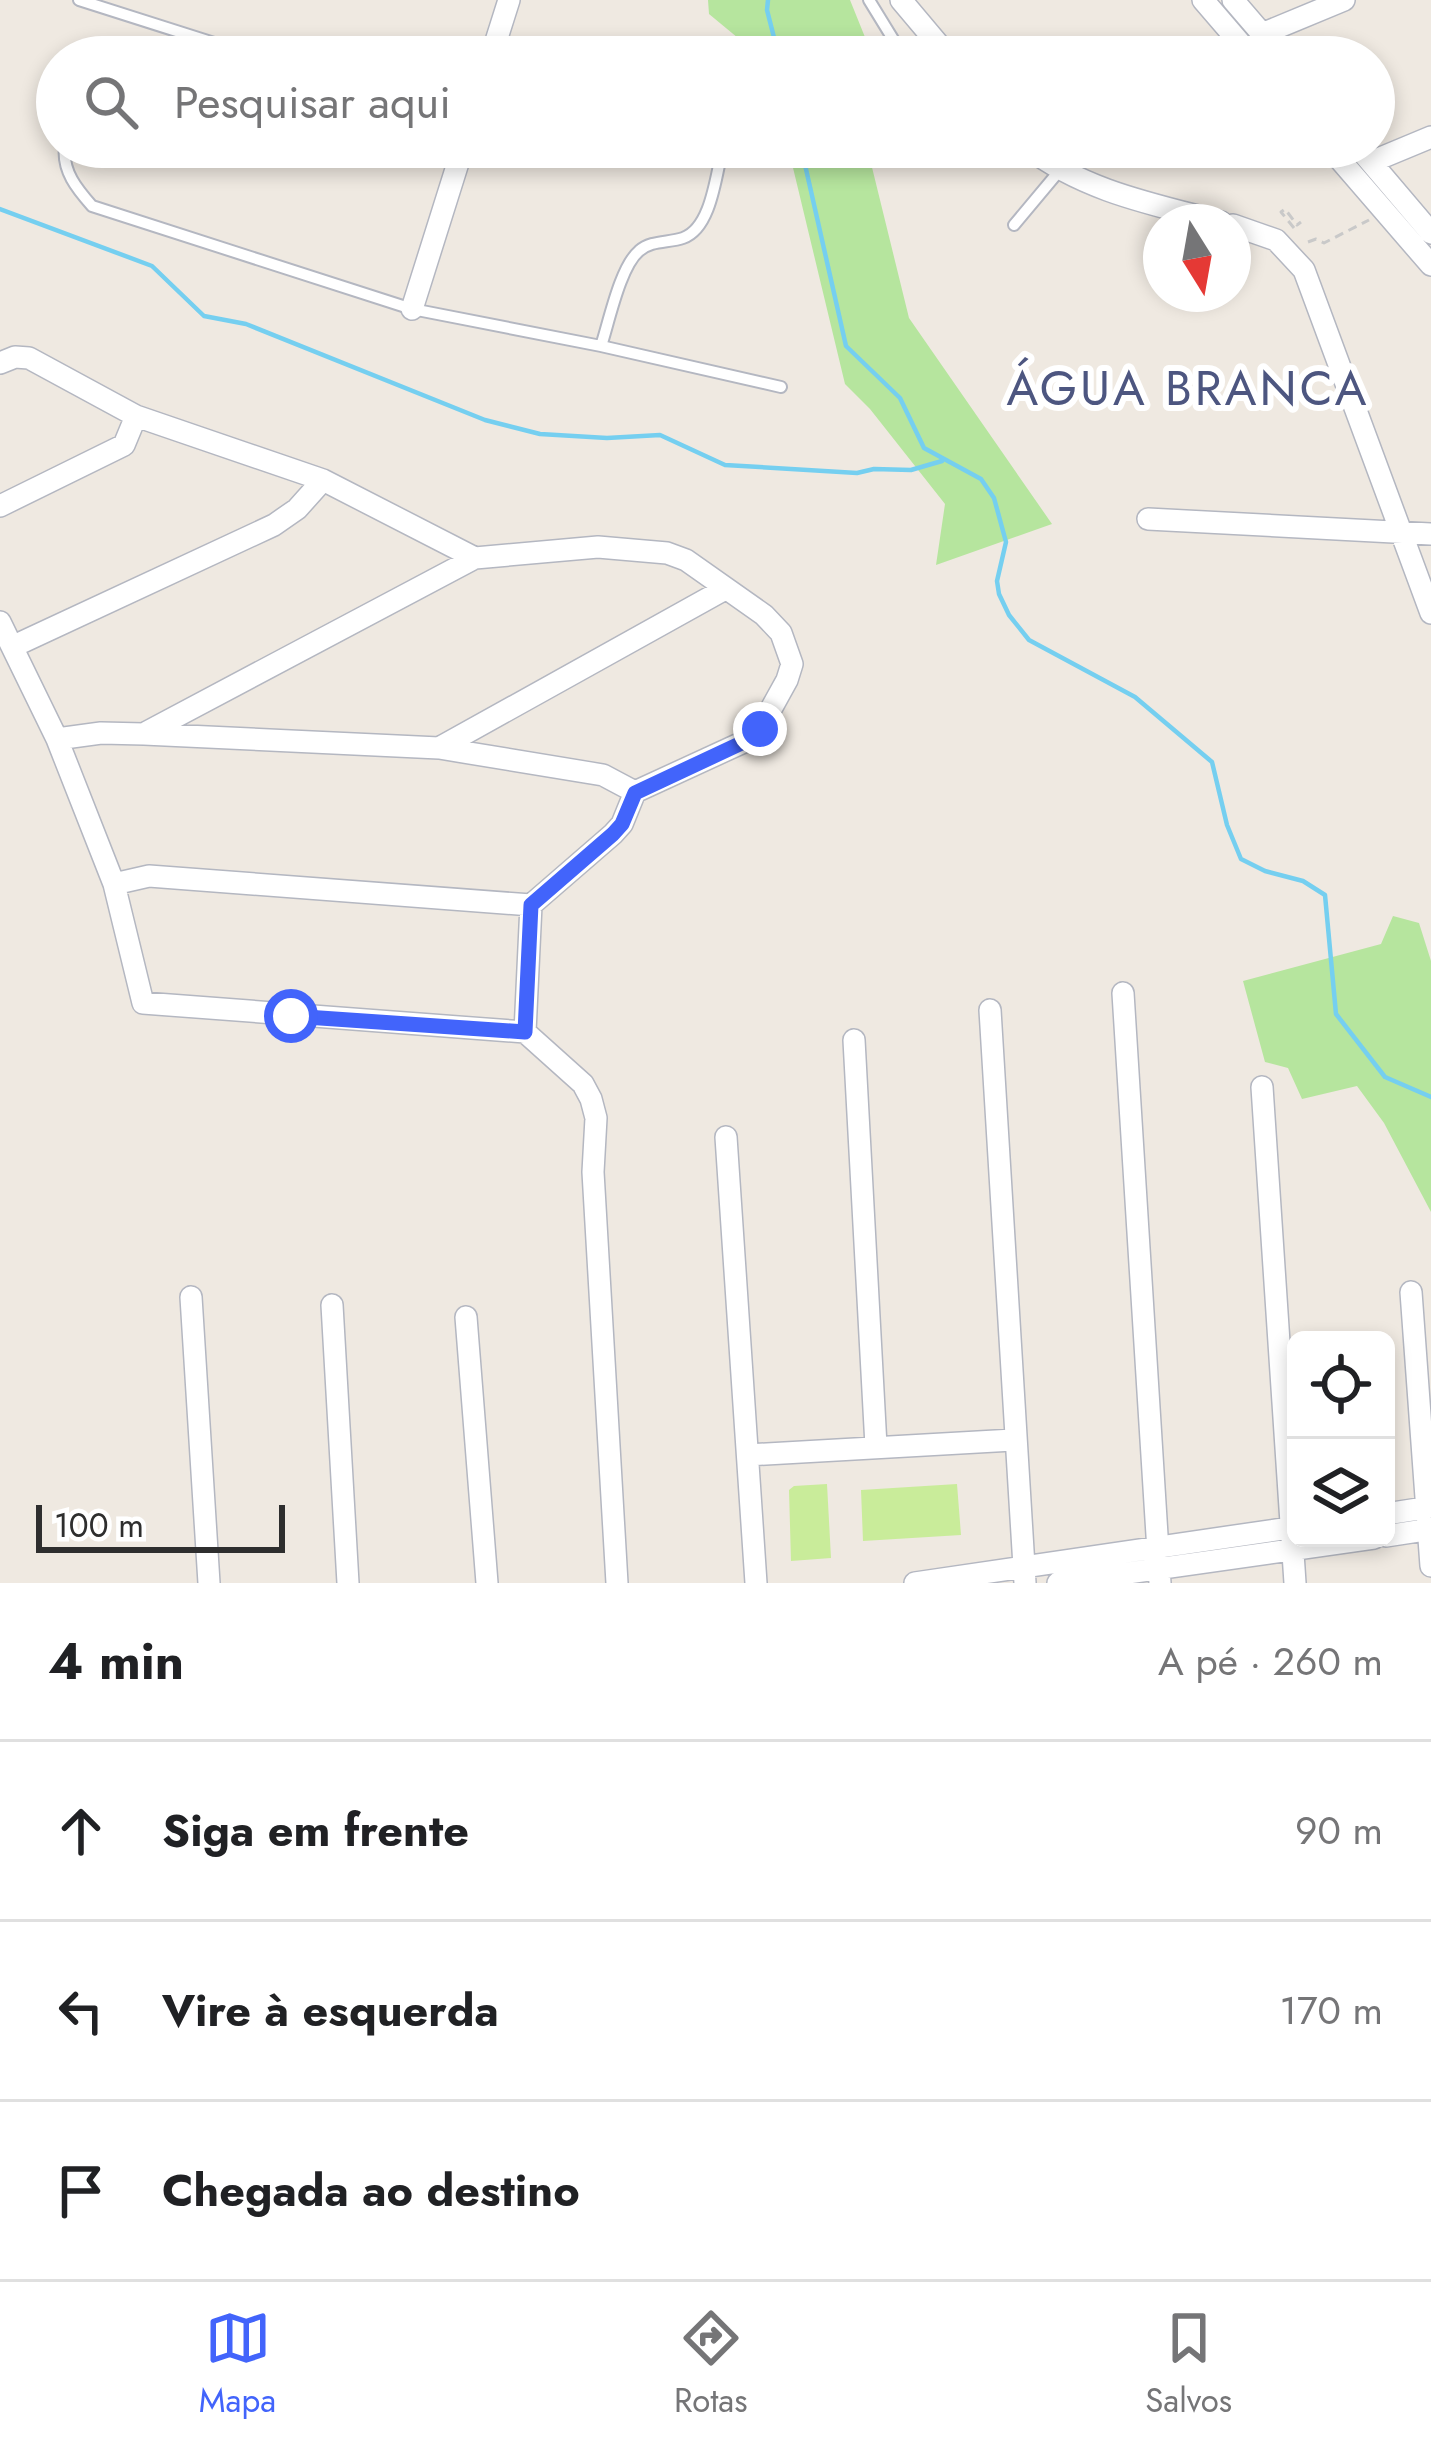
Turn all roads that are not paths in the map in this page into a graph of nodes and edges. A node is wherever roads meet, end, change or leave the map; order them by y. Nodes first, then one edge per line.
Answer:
1 (80, 0) edge
2 (509, 0) edge
3 (869, 0) edge
4 (902, 0) edge
5 (1203, 0) edge
6 (1233, 0) edge
7 (1344, 0) edge
8 (1262, 34) joint
9 (192, 36) edge
10 (498, 36) edge
11 (891, 36) edge
12 (932, 36) edge
13 (1234, 36) edge
14 (1431, 137) edge
15 (1395, 146) edge
16 (68, 168) edge
17 (455, 168) edge
18 (717, 168) edge
19 (1057, 168) edge
20 (1347, 168) edge
21 (1377, 168) edge
22 (1060, 170) junction
23 (1152, 204) edge
24 (1014, 225) dead end
25 (1251, 232) edge
26 (1431, 233) edge
27 (1431, 265) edge
28 (412, 309) junction
29 (602, 346) junction
30 (0, 364) edge
31 (782, 387) dead end
32 (136, 416) junction
33 (323, 480) junction
34 (0, 506) edge
35 (1148, 519) dead end
36 (1399, 533) junction
37 (1431, 535) edge
38 (475, 558) junction
39 (725, 589) junction
40 (1431, 613) edge
41 (0, 622) edge
42 (14, 646) junction
43 (144, 734) junction
44 (57, 739) junction
45 (439, 748) junction
46 (635, 793) junction
47 (114, 884) junction
48 (531, 905) junction
49 (1124, 994) dead end
50 (990, 1010) dead end
51 (525, 1032) junction
52 (854, 1040) dead end
53 (1262, 1087) dead end
54 (726, 1137) dead end
55 (1411, 1292) dead end
56 (191, 1298) dead end
57 (332, 1305) dead end
58 (466, 1317) dead end
59 (1013, 1440) junction
60 (876, 1446) junction
61 (1287, 1448) edge
62 (748, 1454) junction
63 (1395, 1515) edge
64 (1429, 1518) edge
65 (1395, 1532) edge
66 (1287, 1536) edge
67 (1294, 1547) edge
68 (1158, 1566) edge
69 (1431, 1566) edge
70 (1023, 1574) edge
71 (209, 1583) edge
72 (348, 1583) edge
73 (487, 1583) edge
74 (617, 1583) edge
75 (756, 1583) edge
76 (915, 1583) edge
77 (1058, 1583) edge
78 (1295, 1583) edge

1 - 9 lane
2 - 10 street
3 - 11 lane
4 - 12 street
5 - 13 street
6 - 8 street
7 - 8 street
14 - 15 street
16 - 28 lane
17 - 28 street
18 - 29 lane
19 - 22 street
20 - 27 street
21 - 26 street
22 - 23 street
22 - 24 lane
25 - 36 street
28 - 29 lane
29 - 31 lane
30 - 32 street
32 - 33 street
32 - 34 street
33 - 38 street
33 - 42 street
35 - 36 street
36 - 37 street
36 - 40 street
38 - 39 street
38 - 43 street
39 - 45 street
39 - 46 street
41 - 42 street
42 - 44 street
43 - 44 street
43 - 45 street
44 - 47 street
45 - 46 street
46 - 48 street
47 - 48 street
47 - 51 street
48 - 51 street
49 - 68 street
50 - 59 street
51 - 74 street
52 - 60 street
53 - 61 street
54 - 62 street
55 - 64 street
56 - 71 street
57 - 72 street
58 - 73 street
59 - 60 street
59 - 70 street
60 - 62 street
62 - 75 street
63 - 64 street
64 - 65 street
64 - 69 street
66 - 68 street
67 - 78 street
68 - 70 street
68 - 77 street
70 - 76 street

